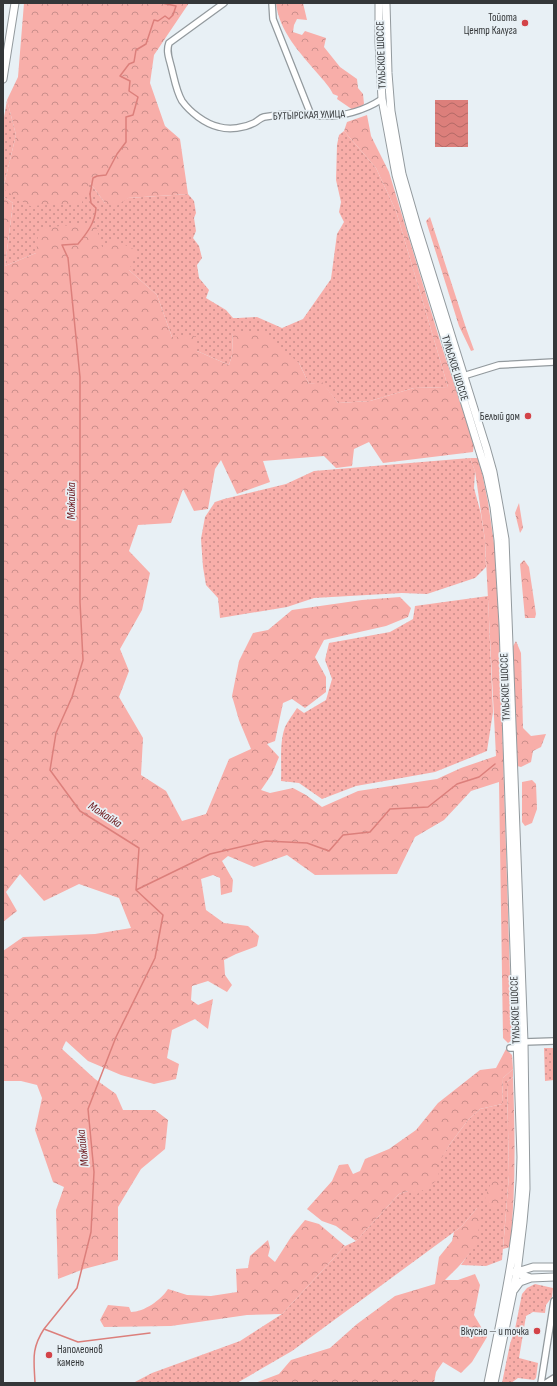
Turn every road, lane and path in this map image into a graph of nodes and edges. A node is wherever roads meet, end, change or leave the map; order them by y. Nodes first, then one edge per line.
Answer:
1 (15, 3) edge
2 (224, 3) edge
3 (272, 3) edge
4 (379, 3) edge
5 (386, 3) edge
6 (3, 78) edge
7 (382, 99) junction
8 (311, 115) junction
9 (554, 362) edge
10 (461, 377) junction
11 (554, 1041) edge
12 (524, 1042) junction
13 (520, 1252) junction
14 (532, 1267) junction
15 (553, 1267) edge
16 (514, 1272) junction
17 (553, 1277) edge
18 (532, 1278) junction
19 (513, 1293) junction
20 (554, 1301) edge
21 (554, 1378) edge
22 (488, 1383) edge
23 (494, 1383) edge
24 (540, 1383) edge
25 (546, 1383) edge

1 - 6 main road
2 - 8 street, БУТЫРСКАЯ УЛИЦА
3 - 8 street
4 - 7 main road, ТУЛЬСКОЕ ШОССЕ
5 - 10 main road, ТУЛЬСКОЕ ШОССЕ
7 - 8 street, БУТЫРСКАЯ УЛИЦА
7 - 10 main road, ТУЛЬСКОЕ ШОССЕ
9 - 10 street
10 - 12 main road, ТУЛЬСКОЕ ШОССЕ
10 - 16 main road, ТУЛЬСКОЕ ШОССЕ
11 - 12 street
12 - 13 main road, ТУЛЬСКОЕ ШОССЕ
13 - 14 main road
13 - 16 main road, ТУЛЬСКОЕ ШОССЕ
14 - 15 main road
14 - 16 main road
15 - 17 main road
16 - 18 main road
16 - 19 main road, ТУЛЬСКОЕ ШОССЕ
16 - 22 main road, ТУЛЬСКОЕ ШОССЕ
17 - 18 main road
18 - 19 main road
19 - 23 main road, ТУЛЬСКОЕ ШОССЕ
20 - 24 street
21 - 25 street

